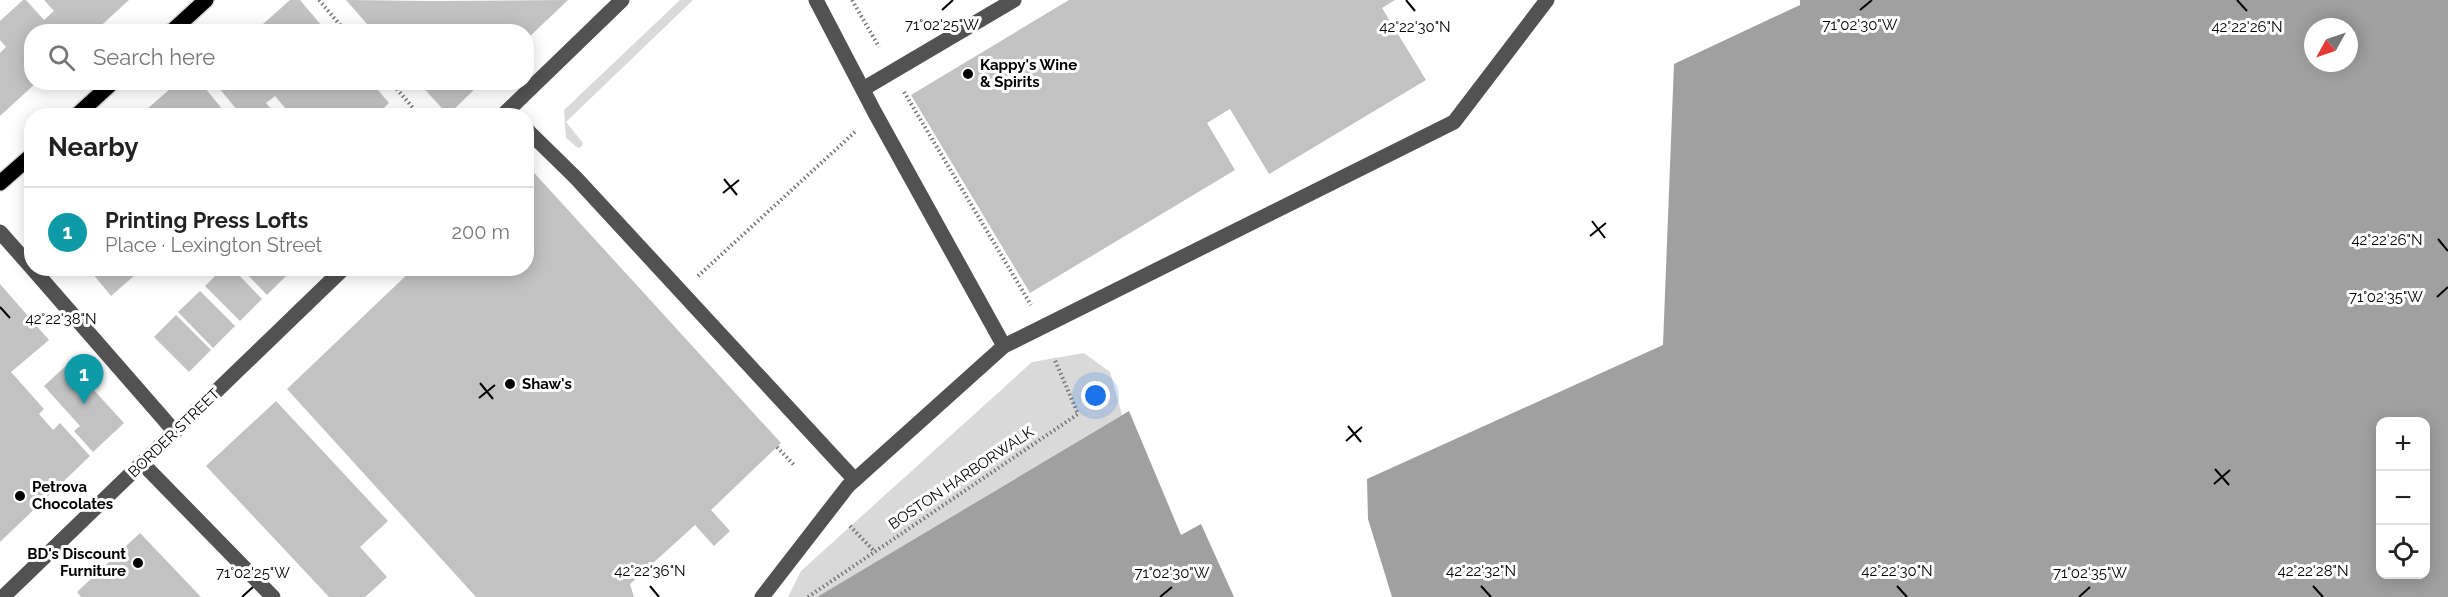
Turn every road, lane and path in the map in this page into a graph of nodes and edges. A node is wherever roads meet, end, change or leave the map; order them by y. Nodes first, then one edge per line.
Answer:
1 (206, 0) edge
2 (319, 0) edge
3 (622, 0) edge
4 (816, 0) edge
5 (852, 0) edge
6 (1014, 0) edge
7 (1547, 0) edge
8 (180, 24) edge
9 (339, 24) edge
10 (879, 47) dead end
11 (900, 85) dead end
12 (534, 88) edge
13 (862, 89) junction
14 (104, 90) edge
15 (398, 90) edge
16 (532, 90) edge
17 (85, 108) edge
18 (413, 108) edge
19 (514, 108) edge
20 (857, 131) dead end
21 (534, 137) edge
22 (24, 162) edge
23 (0, 183) edge
24 (0, 232) edge
25 (24, 259) edge
26 (39, 276) edge
27 (336, 276) edge
28 (690, 283) dead end
29 (1033, 307) dead end
30 (1004, 346) junction
31 (1054, 358) dead end
32 (175, 432) junction
33 (777, 447) dead end
34 (142, 463) junction
35 (794, 465) dead end
36 (855, 480) junction
37 (850, 526) dead end
38 (875, 552) junction
39 (3, 597) edge
40 (273, 597) edge
41 (762, 597) edge
42 (808, 597) edge

1 - 8 main road
2 - 9 path
3 - 12 street
4 - 13 street
5 - 10 path
6 - 13 street
7 - 30 street
11 - 29 path
13 - 30 street
14 - 17 main road
15 - 18 path
16 - 19 street
20 - 28 path
21 - 36 street
22 - 23 main road
24 - 25 street
26 - 32 street
27 - 32 street, BORDER STREET
30 - 36 street
31 - 38 path, BOSTON HARBORWALK
32 - 34 street, BORDER STREET
33 - 35 path
34 - 39 street, BORDER STREET
34 - 40 street
36 - 41 street
37 - 38 path
38 - 42 path, BOSTON HARBORWALK

